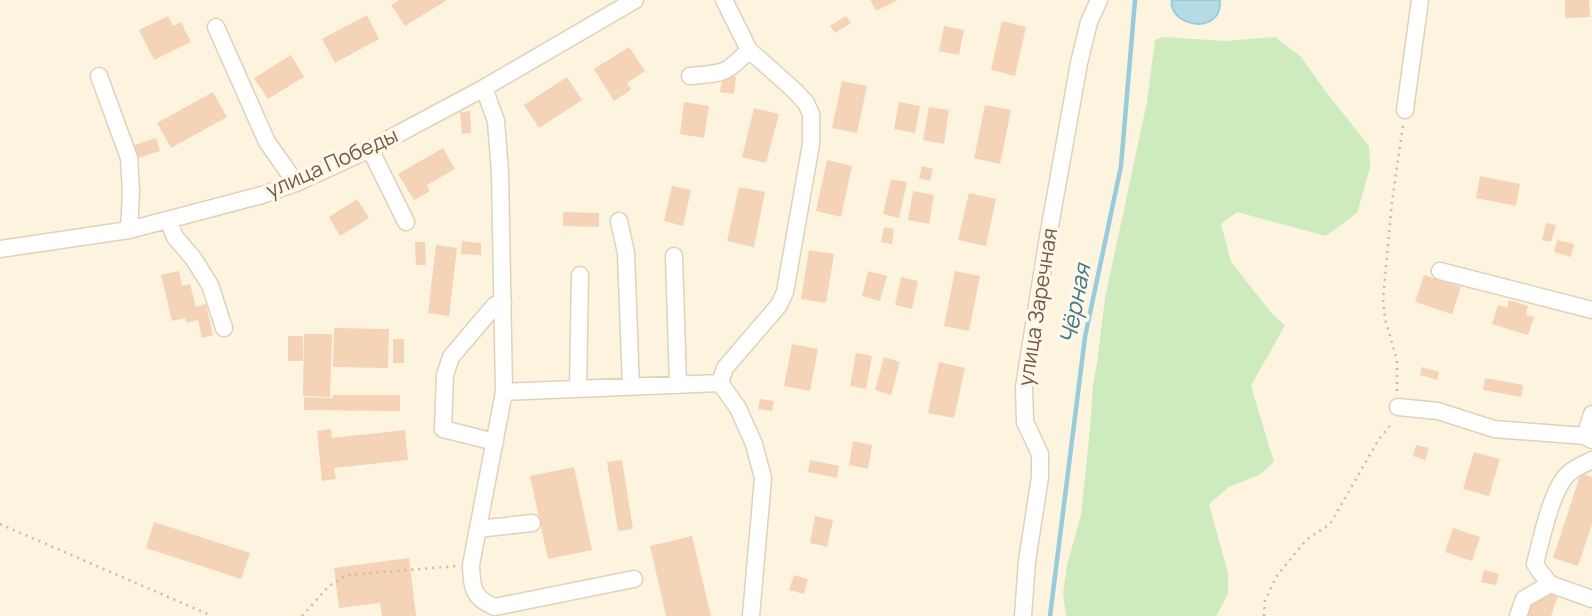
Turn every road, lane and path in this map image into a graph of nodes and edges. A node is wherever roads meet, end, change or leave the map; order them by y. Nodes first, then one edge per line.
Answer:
1 (635, 0) edge
2 (724, 0) edge
3 (1099, 0) edge
4 (1420, 0) edge
5 (216, 27) dead end
6 (749, 50) junction
7 (99, 76) dead end
8 (690, 76) dead end
9 (484, 88) junction
10 (1405, 110) joint
11 (370, 149) junction
12 (296, 183) junction
13 (168, 220) junction
14 (619, 221) dead end
15 (406, 222) dead end
16 (129, 230) junction
17 (0, 249) edge
18 (674, 256) dead end
19 (1440, 271) dead end
20 (580, 275) dead end
21 (503, 303) junction
22 (1592, 310) edge
23 (224, 328) dead end
24 (720, 383) junction
25 (678, 385) junction
26 (631, 387) junction
27 (578, 389) junction
28 (505, 392) junction
29 (1398, 407) junction
30 (1592, 414) edge
31 (1589, 438) edge
32 (495, 442) junction
33 (1592, 460) edge
34 (533, 523) dead end
35 (0, 524) edge
36 (478, 529) junction
37 (471, 565) junction
38 (635, 579) dead end
39 (1550, 584) junction
40 (1592, 599) edge
41 (212, 616) edge
42 (302, 616) edge
43 (751, 616) edge
44 (1023, 616) edge
45 (1264, 616) edge
46 (1518, 616) edge

1 - 9 street, улица Победы
2 - 6 street
3 - 44 street, улица Заречная
4 - 10 street
5 - 12 street
6 - 8 street
6 - 24 street
7 - 16 street
9 - 11 street, улица Победы
9 - 21 street
10 - 29 path
11 - 12 street, улица Победы
11 - 15 street
12 - 13 street, улица Победы
13 - 16 street, улица Победы
13 - 23 street
14 - 26 street
16 - 17 street, улица Победы
18 - 25 street
19 - 22 street
20 - 27 street
21 - 28 street
21 - 32 street
24 - 25 street
24 - 43 street
25 - 26 street
26 - 27 street
27 - 28 street
28 - 32 street
29 - 31 street
29 - 45 path
30 - 31 street
32 - 36 street
33 - 39 street
34 - 36 street
35 - 41 path
36 - 37 street
37 - 38 street
37 - 42 path
39 - 40 street
39 - 46 street

